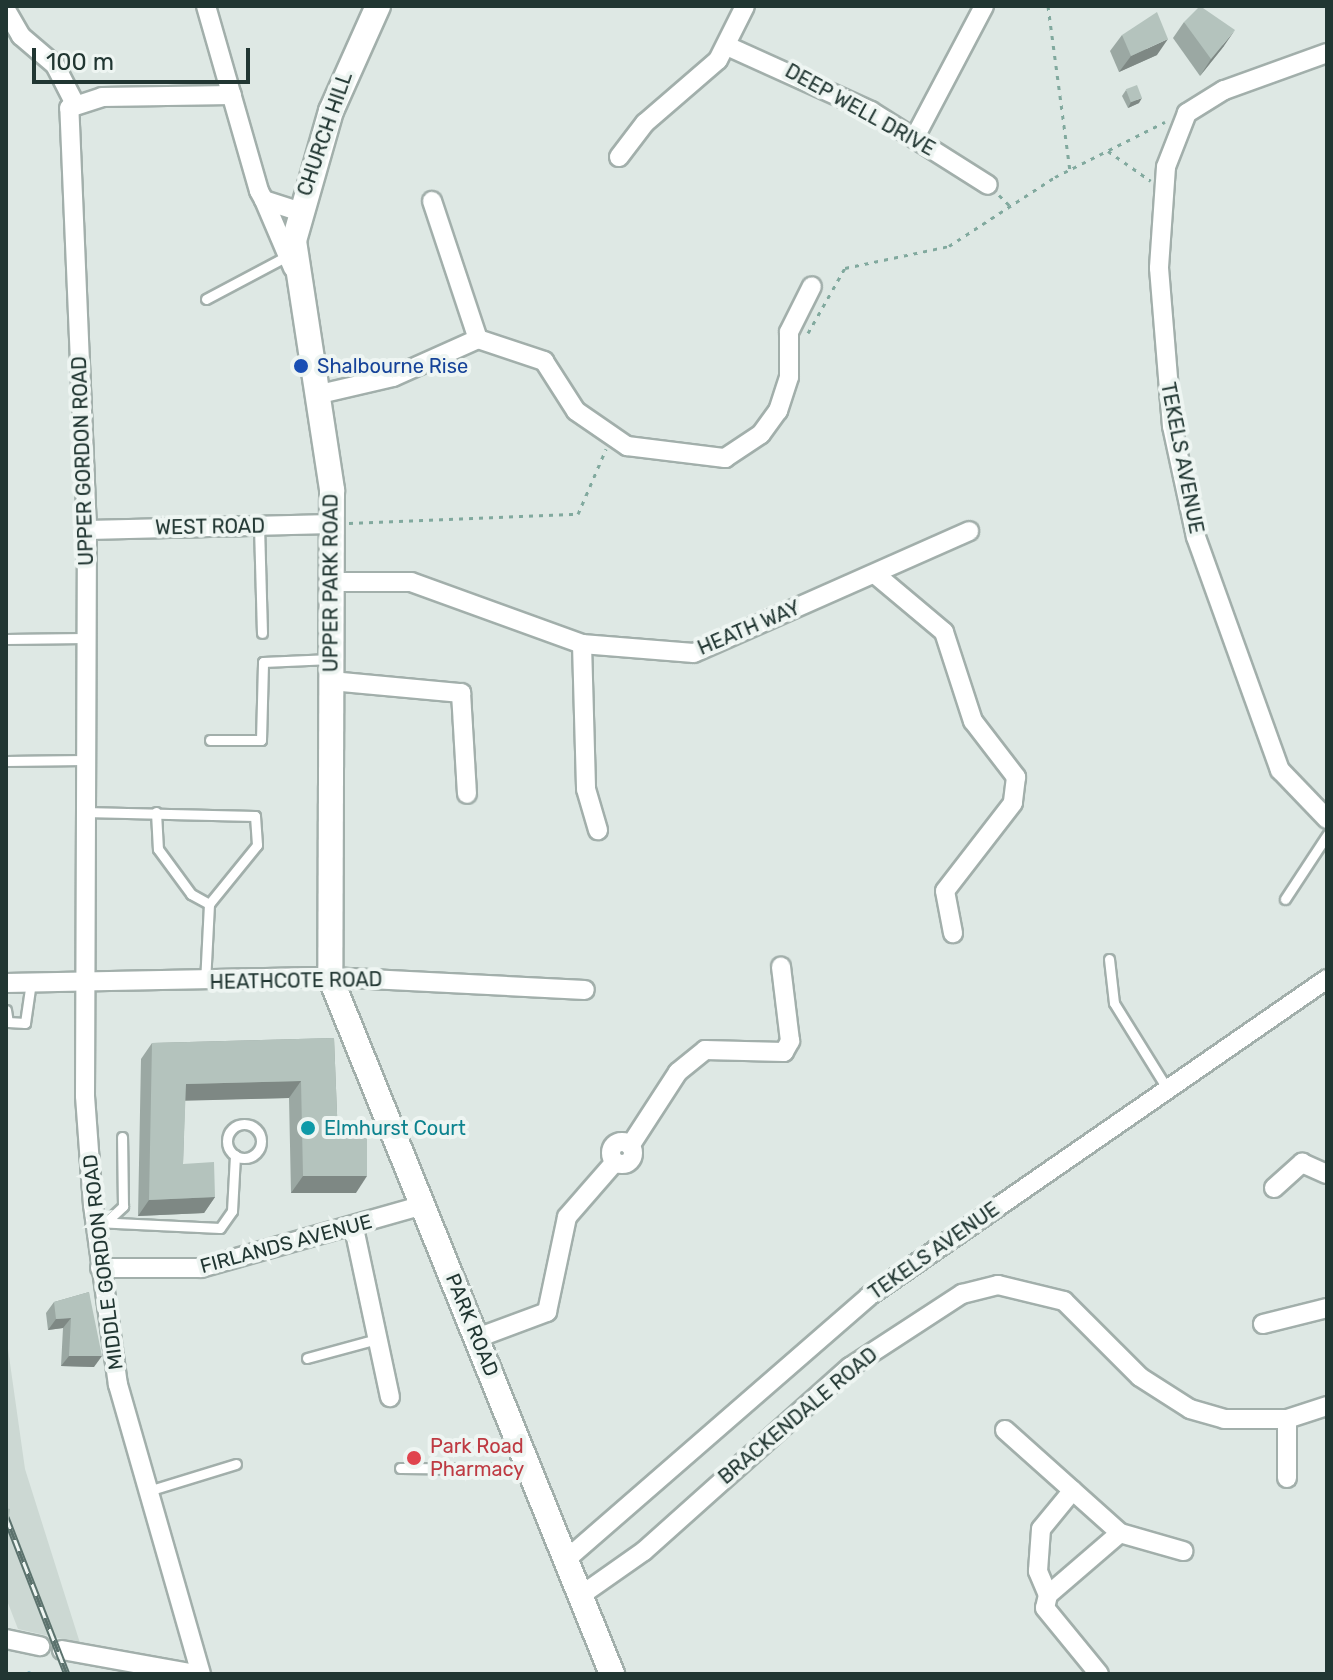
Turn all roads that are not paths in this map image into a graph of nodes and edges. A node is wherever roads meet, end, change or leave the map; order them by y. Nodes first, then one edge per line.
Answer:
1 (206, 6) edge
2 (378, 6) edge
3 (745, 6) edge
4 (984, 6) edge
5 (6, 10) edge
6 (727, 46) junction
7 (1327, 53) edge
8 (232, 95) junction
9 (74, 102) junction
10 (915, 137) junction
11 (619, 157) dead end
12 (988, 185) dead end
13 (264, 200) junction
14 (432, 201) dead end
15 (298, 211) junction
16 (288, 263) junction
17 (812, 286) dead end
18 (206, 299) dead end
19 (478, 339) junction
20 (320, 394) junction
21 (333, 524) junction
22 (259, 526) junction
23 (87, 530) junction
24 (969, 531) dead end
25 (875, 574) junction
26 (332, 582) junction
27 (262, 633) dead end
28 (85, 638) junction
29 (6, 639) edge
30 (582, 644) junction
31 (331, 670) junction
32 (210, 740) dead end
33 (84, 760) junction
34 (6, 761) edge
35 (467, 794) dead end
36 (83, 812) junction
37 (156, 812) junction
38 (1327, 819) edge
39 (598, 830) dead end
40 (1327, 835) edge
41 (1285, 899) dead end
42 (209, 904) junction
43 (953, 933) dead end
44 (1109, 959) dead end
45 (781, 967) dead end
46 (330, 977) junction
47 (1327, 979) edge
48 (85, 981) junction
49 (31, 982) junction
50 (205, 982) junction
51 (6, 983) edge
52 (585, 990) dead end
53 (6, 1010) edge
54 (1168, 1090) junction
55 (122, 1137) dead end
56 (235, 1155) dead end
57 (1327, 1174) edge
58 (1274, 1188) dead end
59 (423, 1205) junction
60 (100, 1222) junction
61 (354, 1228) junction
62 (100, 1268) junction
63 (1327, 1308) edge
64 (1263, 1324) dead end
65 (477, 1338) junction
66 (377, 1339) junction
67 (307, 1358) dead end
68 (390, 1397) dead end
69 (1327, 1406) edge
70 (1287, 1419) junction
71 (1005, 1430) dead end
72 (521, 1462) junction
73 (236, 1464) dead end
74 (400, 1468) dead end
75 (1287, 1478) dead end
76 (1073, 1490) junction
77 (146, 1492) junction
78 (1120, 1533) junction
79 (1183, 1551) dead end
80 (568, 1558) junction
81 (1048, 1595) junction
82 (580, 1596) junction
83 (6, 1639) edge
84 (40, 1646) dead end
85 (62, 1650) dead end
86 (198, 1674) edge
87 (612, 1674) edge
88 (1099, 1674) edge

1 - 8 street, UPPER PARK ROAD
2 - 15 street, CHURCH HILL
3 - 6 street
4 - 10 street
5 - 9 street
6 - 10 street, DEEP WELL DRIVE
6 - 11 street
7 - 38 street, TEKELS AVENUE
8 - 9 street
8 - 13 street, UPPER PARK ROAD
9 - 23 street, UPPER GORDON ROAD
10 - 12 street, DEEP WELL DRIVE
13 - 15 street
13 - 16 street, UPPER PARK ROAD
14 - 19 street
15 - 16 street, CHURCH HILL
16 - 18 lane
16 - 20 street, UPPER PARK ROAD
17 - 19 street
19 - 20 street
20 - 21 street, UPPER PARK ROAD
21 - 22 street, WEST ROAD
21 - 26 street, UPPER PARK ROAD
22 - 23 street, WEST ROAD
22 - 27 lane
23 - 28 street, UPPER GORDON ROAD
24 - 25 street, HEATH WAY
25 - 30 street, HEATH WAY
25 - 43 street
26 - 30 street, HEATH WAY
26 - 31 street, UPPER PARK ROAD
28 - 29 lane
28 - 33 street, UPPER GORDON ROAD
30 - 39 street
31 - 32 lane
31 - 35 street
31 - 46 street, UPPER PARK ROAD
33 - 34 lane
33 - 36 street, UPPER GORDON ROAD
36 - 37 lane
36 - 48 street, UPPER GORDON ROAD
37 - 42 lane
37 - 42 lane
40 - 41 lane
42 - 50 lane
44 - 54 lane
45 - 65 street
46 - 50 street, HEATHCOTE ROAD
46 - 52 street, HEATHCOTE ROAD
46 - 59 street, PARK ROAD
47 - 54 street, TEKELS AVENUE
48 - 49 street, HEATHCOTE ROAD
48 - 50 street, HEATHCOTE ROAD
48 - 60 street, MIDDLE GORDON ROAD
49 - 51 street, HEATHCOTE ROAD
49 - 53 lane
54 - 80 street, TEKELS AVENUE
55 - 60 lane
56 - 60 lane
57 - 58 street
59 - 61 street, FIRLANDS AVENUE
59 - 65 street, PARK ROAD
60 - 62 street, MIDDLE GORDON ROAD
61 - 62 street, FIRLANDS AVENUE
61 - 66 street
62 - 77 street, MIDDLE GORDON ROAD
63 - 64 street
65 - 72 street, PARK ROAD
66 - 67 lane
66 - 68 street
69 - 70 street, BRACKENDALE ROAD
70 - 75 street
70 - 82 street, BRACKENDALE ROAD
71 - 76 street
72 - 74 lane
72 - 80 street, PARK ROAD
73 - 77 lane
76 - 78 street
76 - 81 street
77 - 86 street, MIDDLE GORDON ROAD
78 - 79 street
78 - 81 street
80 - 82 street, PARK ROAD
81 - 88 street
82 - 87 street, PARK ROAD
83 - 84 street
85 - 86 street

